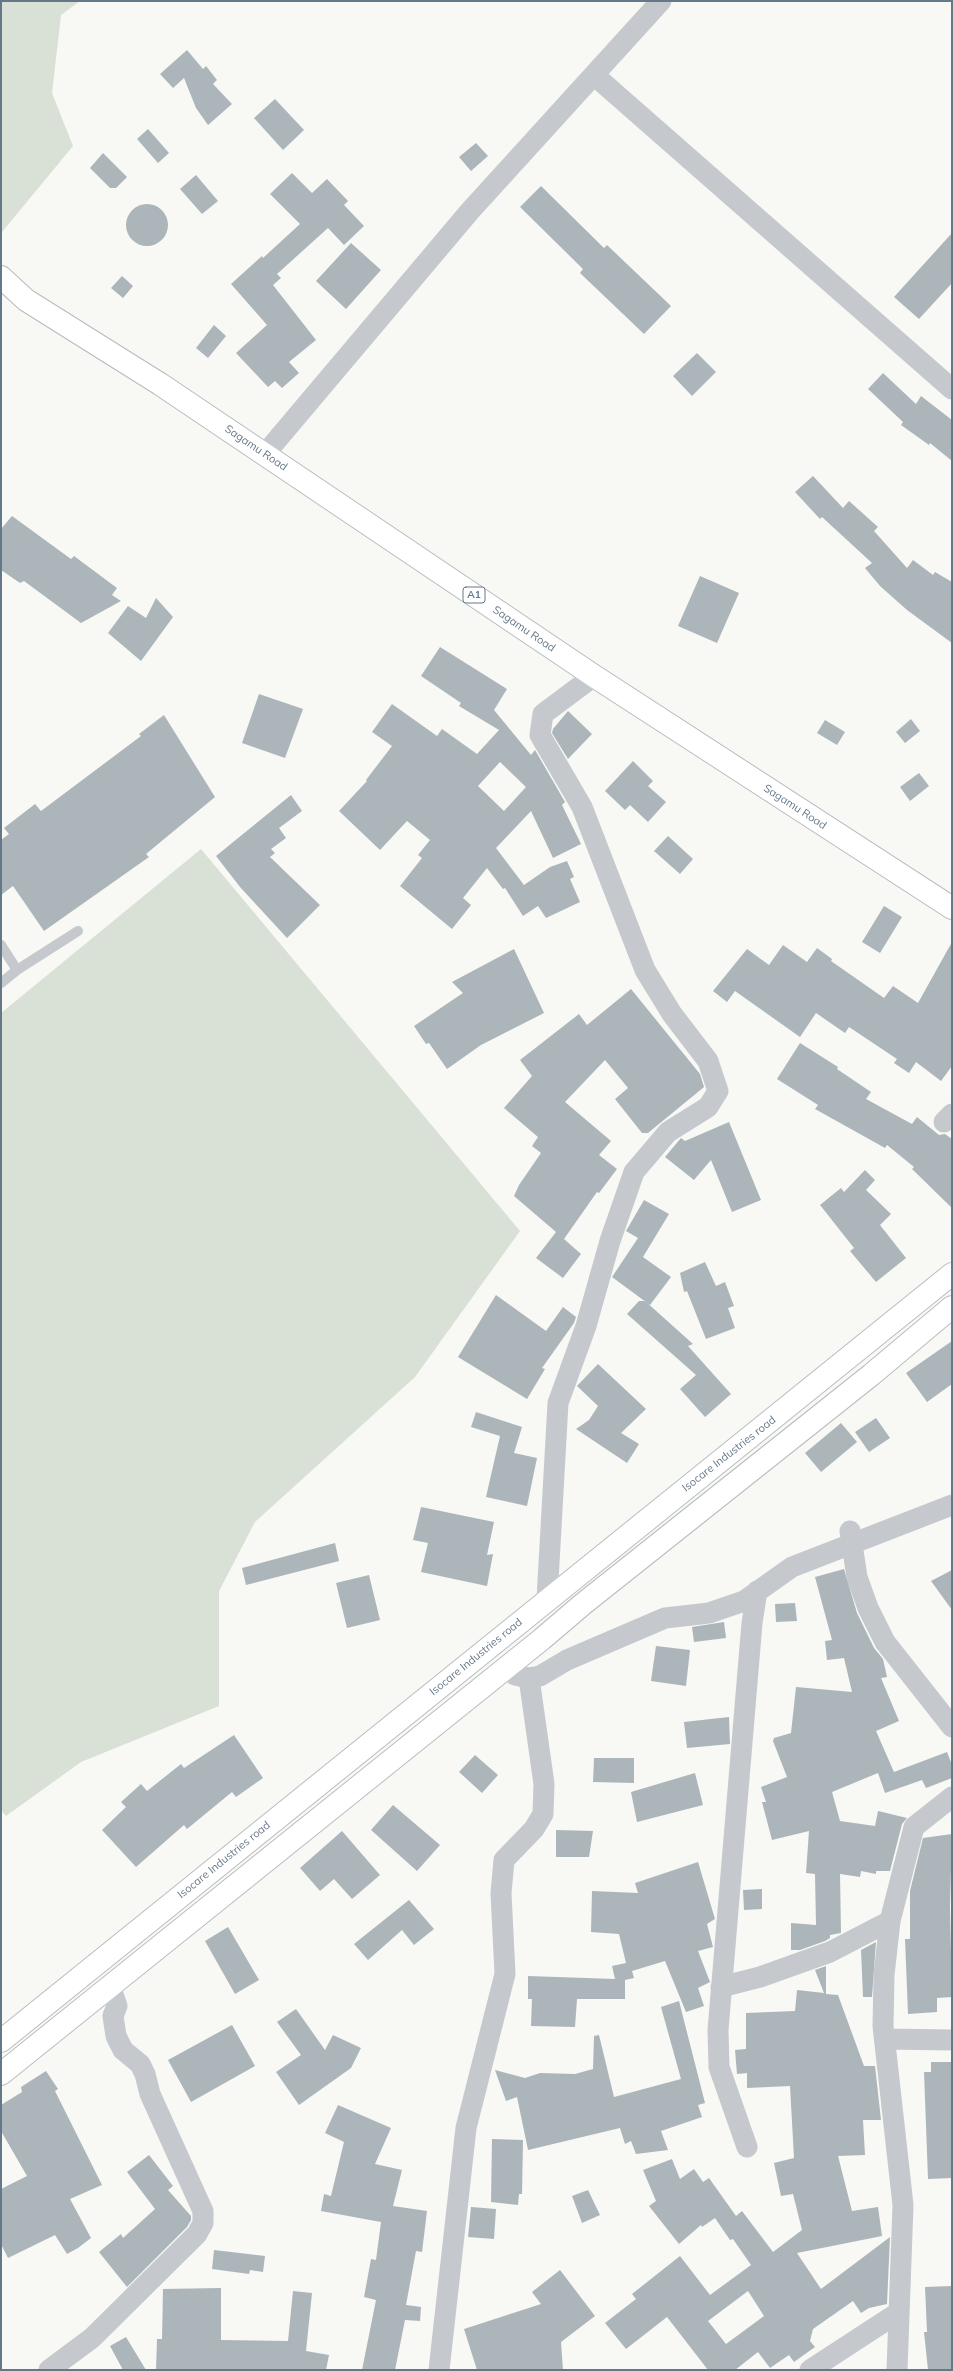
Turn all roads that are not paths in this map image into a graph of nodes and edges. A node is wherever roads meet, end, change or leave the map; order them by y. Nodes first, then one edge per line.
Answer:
1 (661, 1) edge
2 (594, 74) junction
3 (1, 277) edge
4 (952, 389) edge
5 (265, 454) junction
6 (594, 676) junction
7 (952, 908) edge
8 (78, 931) dead end
9 (1, 945) edge
10 (17, 970) junction
11 (1, 983) edge
12 (952, 1274) edge
13 (952, 1307) edge
14 (854, 1355) junction
15 (871, 1375) junction
16 (952, 1504) edge
17 (850, 1537) junction
18 (757, 1591) junction
19 (547, 1599) junction
20 (504, 1670) junction
21 (529, 1678) junction
22 (952, 1727) edge
23 (952, 1797) edge
24 (890, 1921) junction
25 (140, 1928) junction
26 (158, 1947) junction
27 (721, 1987) junction
28 (106, 1990) junction
29 (886, 2039) junction
30 (952, 2040) edge
31 (1, 2041) edge
32 (1, 2074) edge
33 (746, 2147) dead end
34 (899, 2312) junction
35 (49, 2370) edge
36 (439, 2370) edge
37 (810, 2370) edge
38 (897, 2370) edge

1 - 2 street
2 - 4 street
2 - 5 street
3 - 5 main road, Sagamu Road / A1
5 - 6 main road, Sagamu Road / A1
6 - 7 main road, Sagamu Road / A1
6 - 19 street
8 - 10 lane
9 - 10 lane
10 - 11 lane
12 - 14 main road, Isocare Industries road
13 - 15 main road
14 - 15 main road
14 - 19 main road, Isocare Industries road
15 - 20 main road
16 - 17 street
17 - 18 street
17 - 22 street
18 - 21 street
18 - 27 street
19 - 25 main road, Isocare Industries road
20 - 21 street
20 - 26 main road
21 - 36 street
23 - 24 street
24 - 27 street
24 - 29 street
25 - 26 main road
25 - 31 main road, Isocare Industries road
26 - 28 main road
27 - 33 street
28 - 32 main road
28 - 35 street
29 - 30 street
29 - 34 street
34 - 37 street
34 - 38 street

